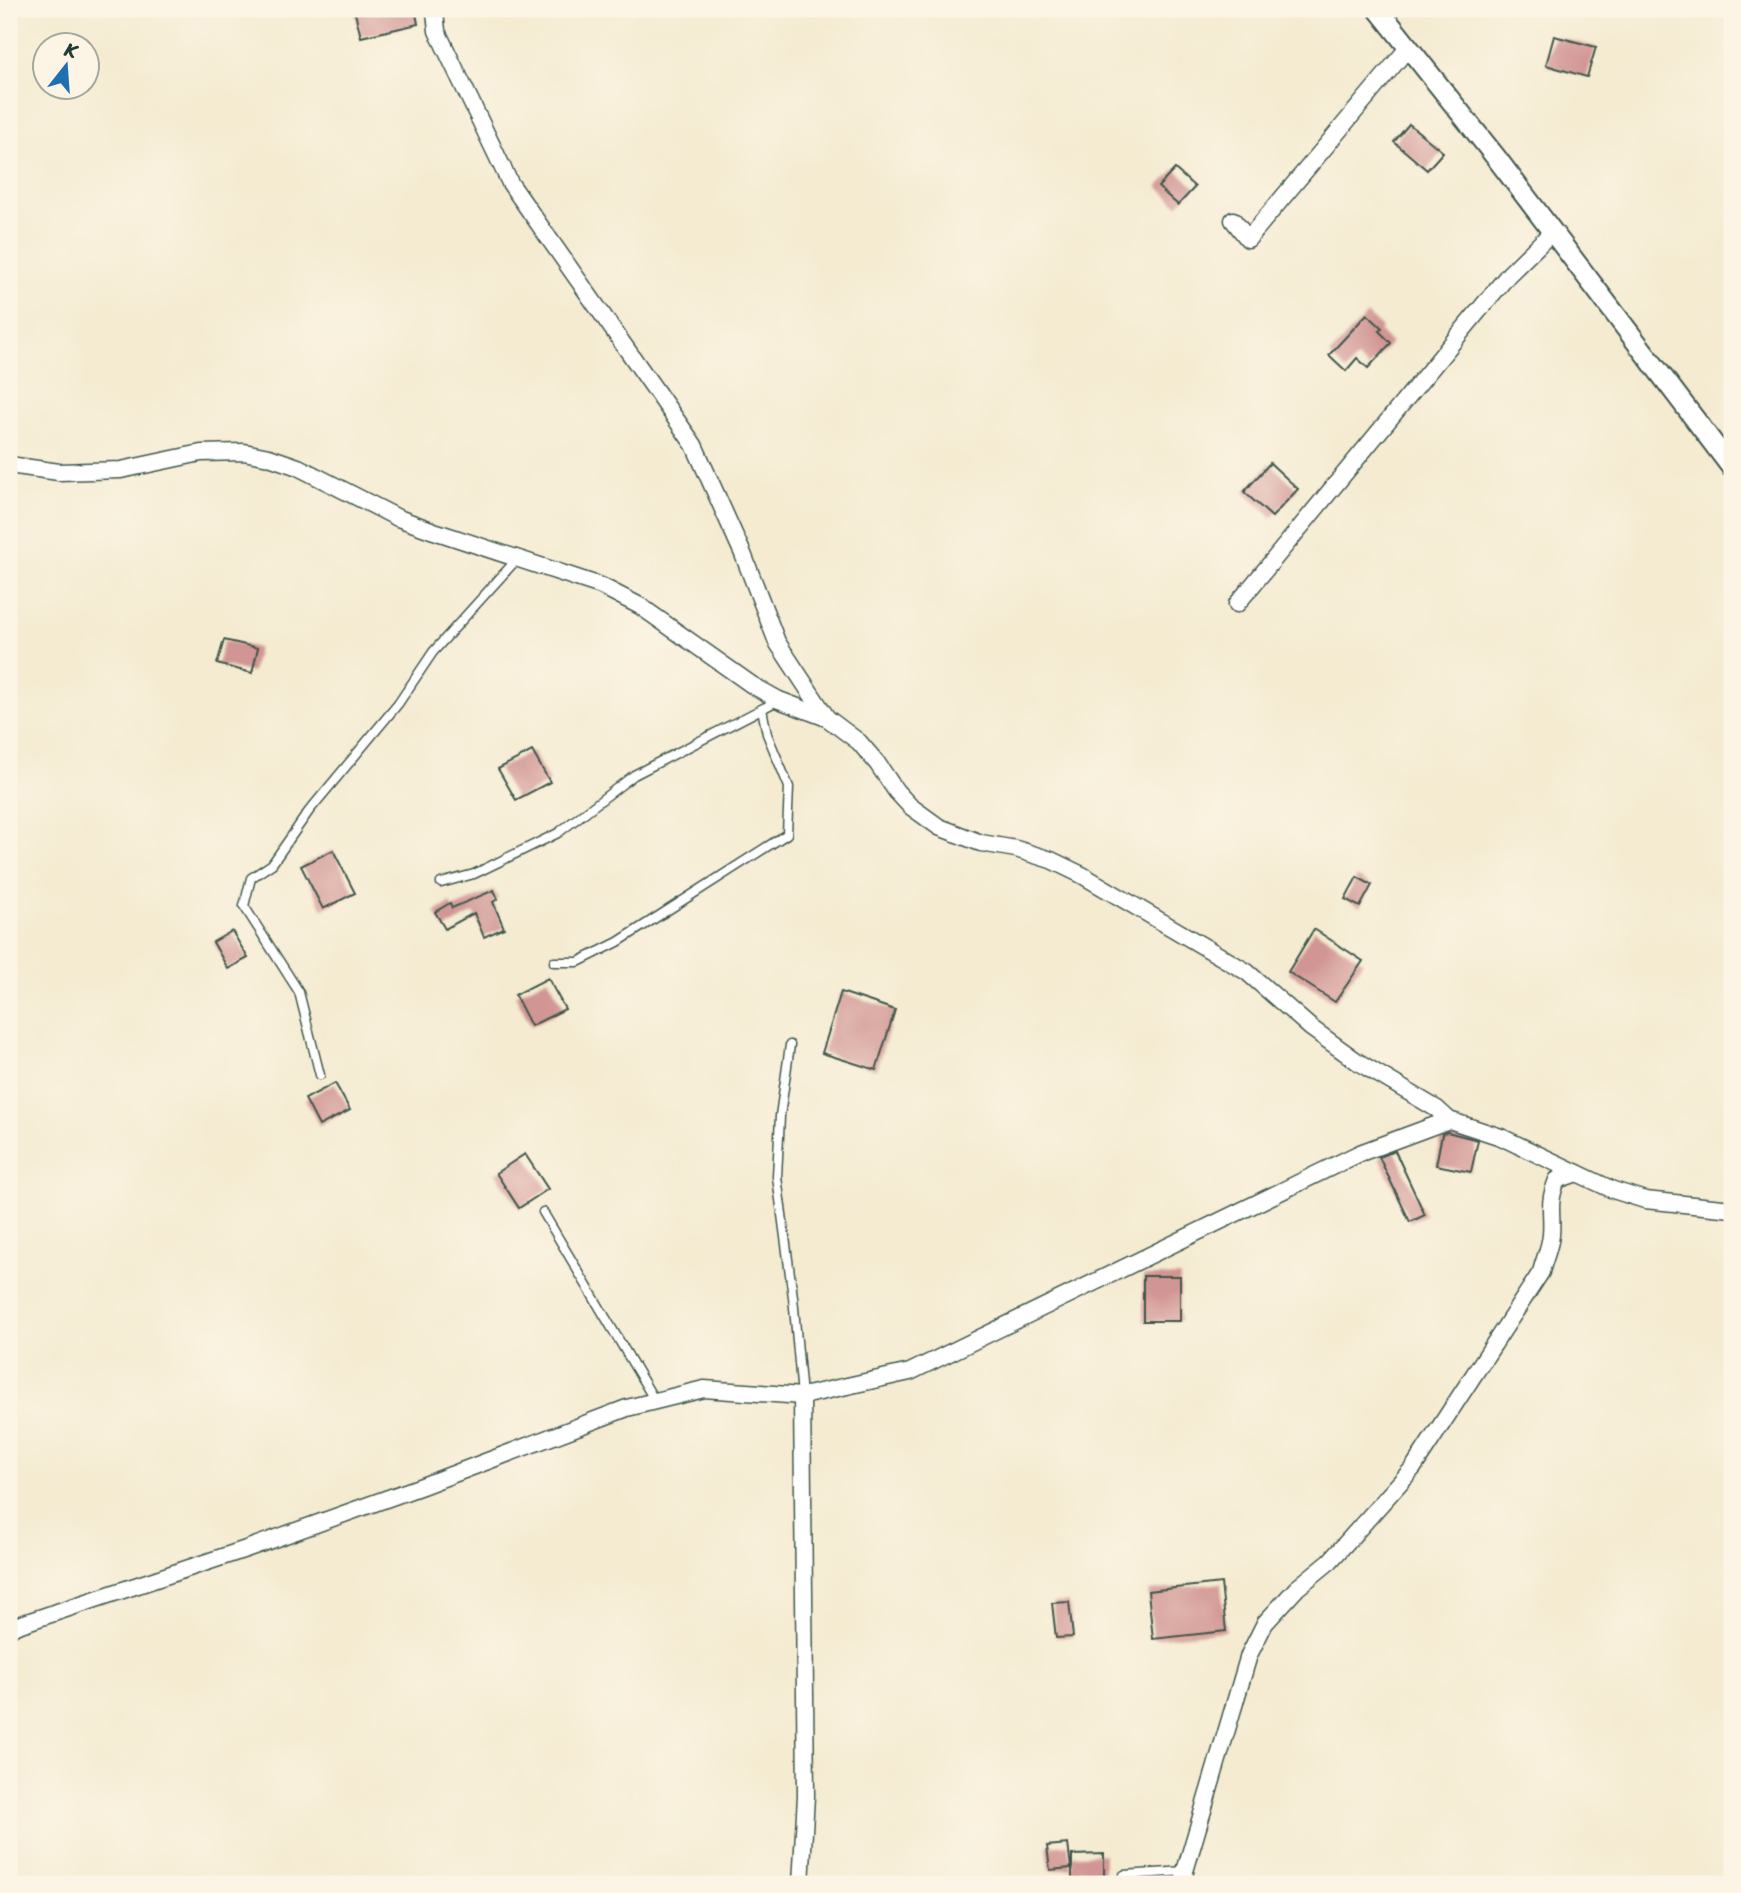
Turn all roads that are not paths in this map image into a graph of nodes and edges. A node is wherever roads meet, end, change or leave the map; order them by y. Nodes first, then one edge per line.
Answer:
1 (1378, 9) edge
2 (435, 12) dead end
3 (1408, 48) junction
4 (1233, 220) dead end
5 (1552, 233) junction
6 (9, 465) edge
7 (1732, 468) edge
8 (518, 558) junction
9 (1237, 604) dead end
10 (779, 700) junction
11 (762, 709) junction
12 (827, 718) junction
13 (441, 883) dead end
14 (554, 962) dead end
15 (790, 1045) dead end
16 (320, 1075) dead end
17 (1449, 1120) junction
18 (1577, 1173) junction
19 (1732, 1209) edge
20 (543, 1212) dead end
21 (802, 1395) junction
22 (655, 1401) junction
23 (9, 1628) edge
24 (1124, 1875) dead end
25 (1184, 1878) edge
26 (801, 1884) edge

1 - 3 street
2 - 12 street
3 - 4 street
3 - 5 street
5 - 7 street
5 - 9 street
6 - 8 street
8 - 10 street
8 - 16 lane
10 - 11 lane
10 - 12 street
11 - 13 lane
11 - 14 lane
12 - 17 street
15 - 21 lane
17 - 18 street
17 - 21 street
18 - 19 street
18 - 25 street
20 - 22 lane
21 - 22 street
21 - 26 street
22 - 23 street
24 - 25 lane

